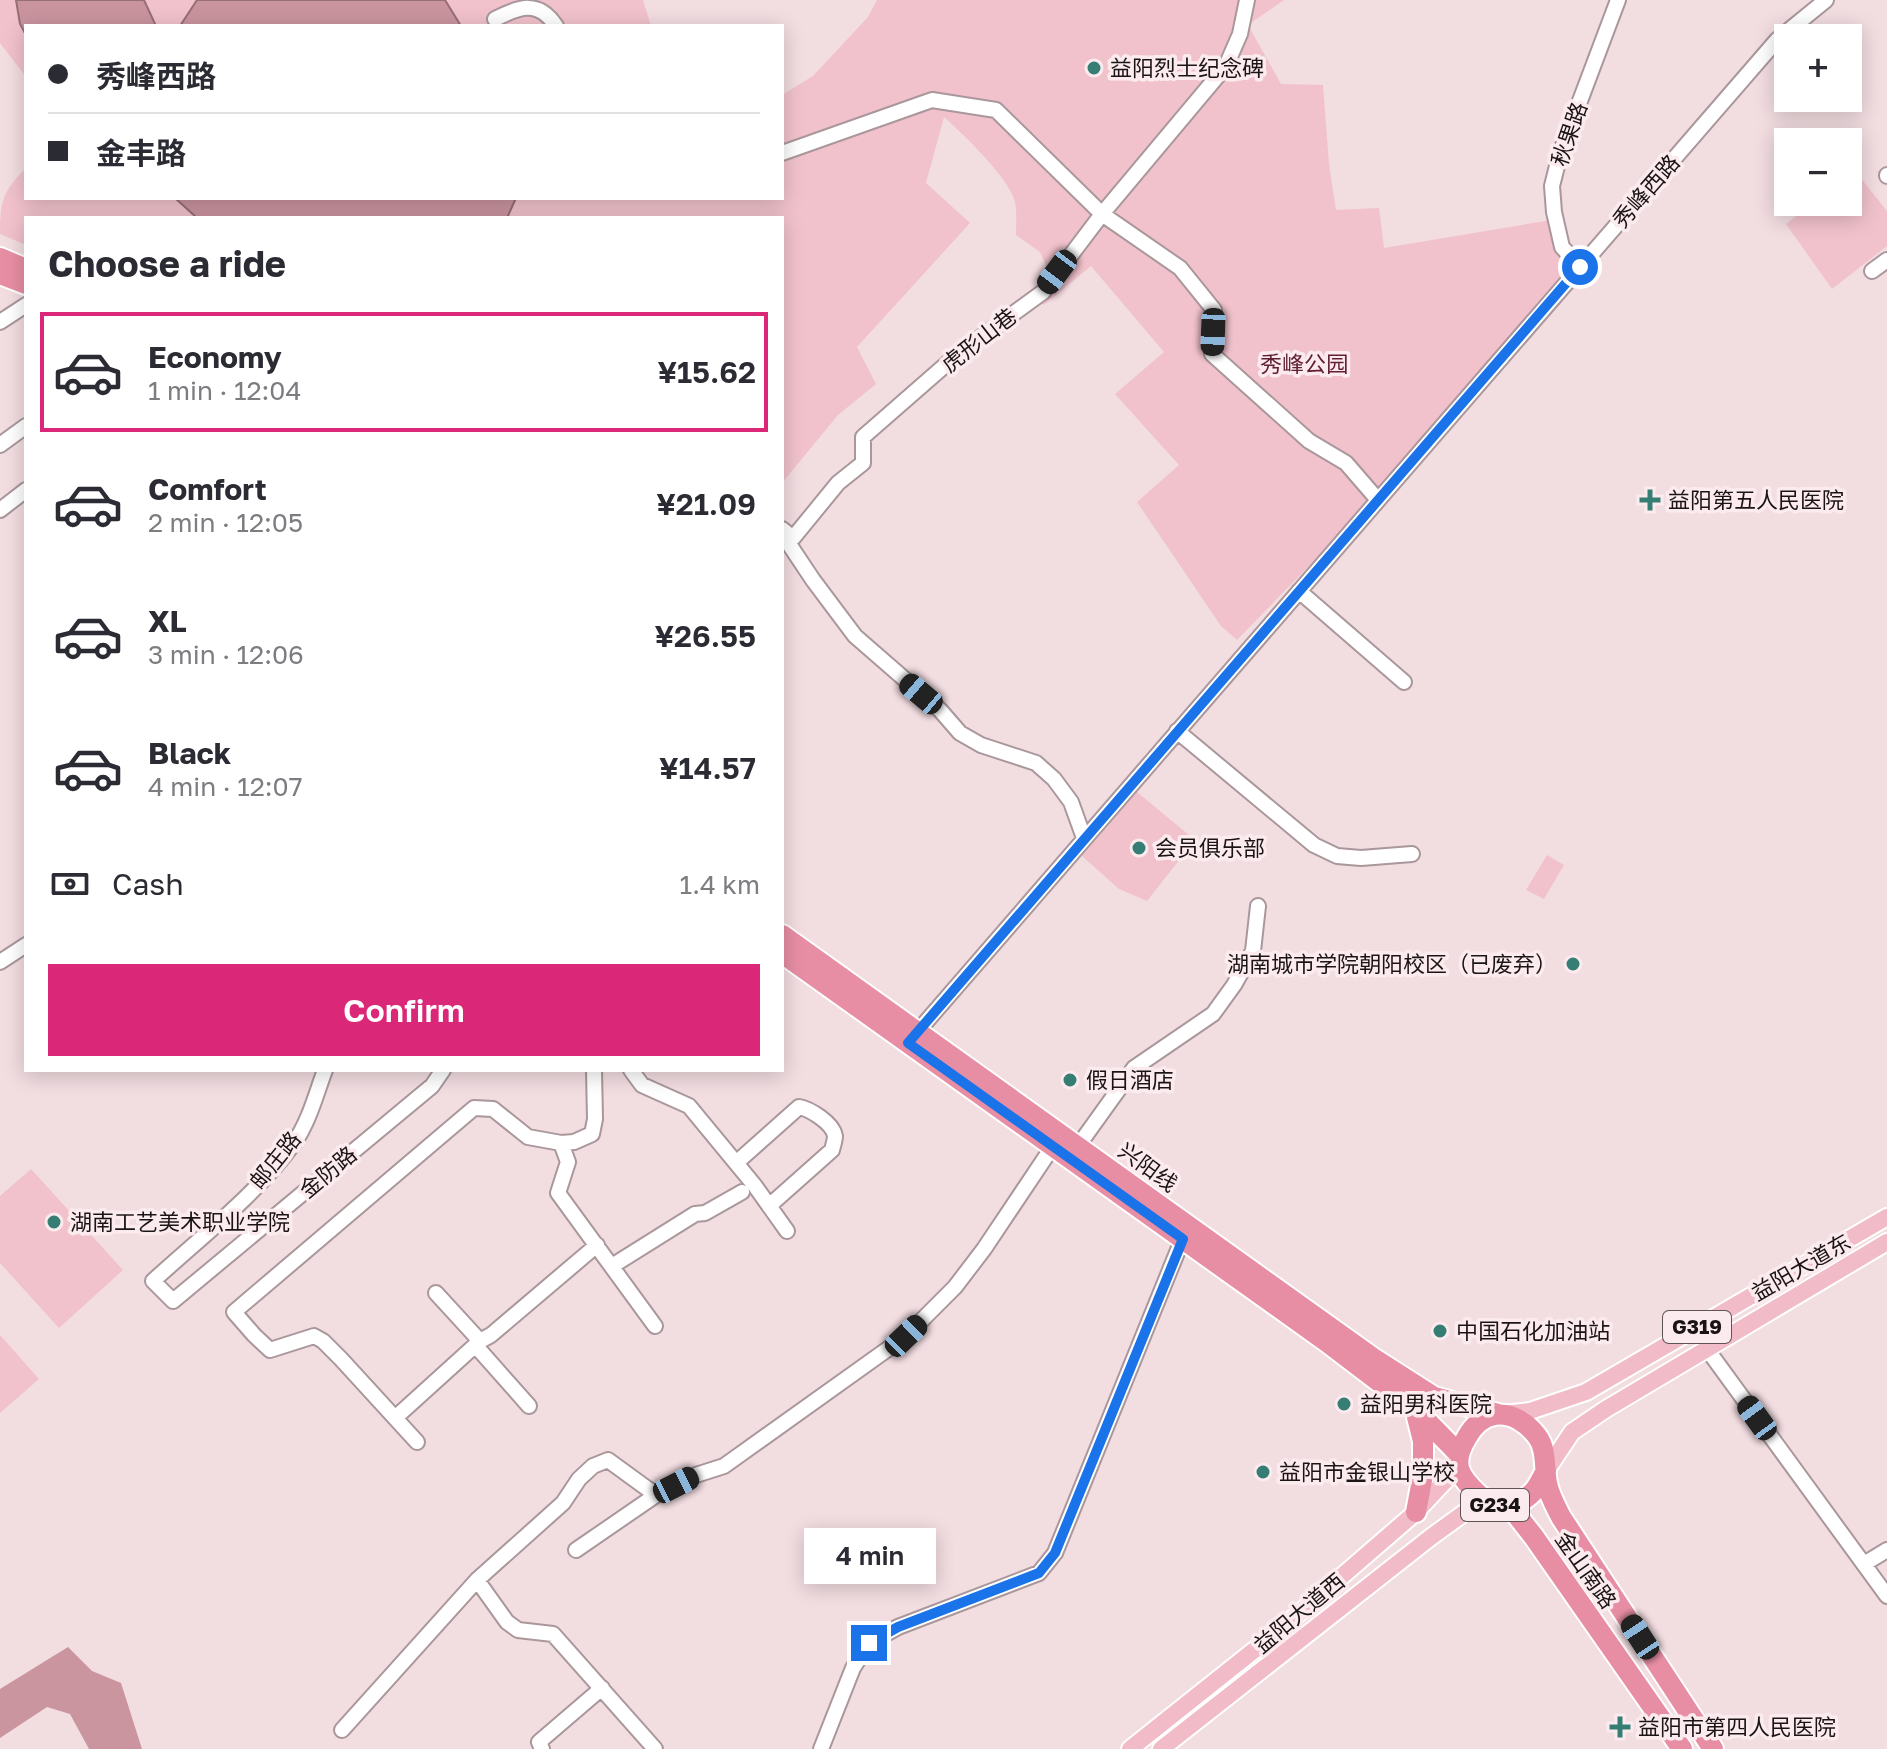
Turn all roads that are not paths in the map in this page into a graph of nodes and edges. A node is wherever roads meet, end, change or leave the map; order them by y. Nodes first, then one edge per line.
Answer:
1 (1247, 0) edge
2 (1618, 0) edge
3 (1826, 0) edge
4 (495, 19) dead end
5 (555, 24) edge
6 (784, 152) edge
7 (1102, 214) junction
8 (0, 258) edge
9 (1887, 260) edge
10 (1580, 267) junction
11 (24, 268) edge
12 (1872, 271) dead end
13 (0, 274) edge
14 (24, 283) edge
15 (24, 306) edge
16 (0, 322) edge
17 (24, 427) edge
18 (0, 445) edge
19 (24, 492) edge
20 (1378, 500) junction
21 (0, 510) edge
22 (787, 541) edge
23 (1299, 591) junction
24 (1404, 682) dead end
25 (1177, 731) junction
26 (1084, 838) junction
27 (1412, 854) dead end
28 (1258, 906) dead end
29 (784, 937) edge
30 (24, 946) edge
31 (784, 954) edge
32 (0, 962) edge
33 (913, 1037) junction
34 (324, 1072) edge
35 (442, 1072) edge
36 (594, 1072) edge
37 (632, 1072) edge
38 (561, 1143) junction
39 (1053, 1146) junction
40 (1078, 1146) junction
41 (736, 1163) junction
42 (742, 1192) dead end
43 (769, 1206) junction
44 (1887, 1217) edge
45 (787, 1231) dead end
46 (1186, 1232) junction
47 (1887, 1242) edge
48 (597, 1245) junction
49 (612, 1266) junction
50 (436, 1293) dead end
51 (173, 1301) joint
52 (655, 1326) dead end
53 (477, 1343) junction
54 (1707, 1349) junction
55 (1619, 1372) junction
56 (1632, 1394) junction
57 (529, 1406) dead end
58 (1415, 1409) junction
59 (1498, 1414) junction
60 (395, 1418) junction
61 (417, 1442) dead end
62 (1458, 1460) junction
63 (1546, 1471) junction
64 (656, 1495) junction
65 (1487, 1502) junction
66 (1509, 1505) junction
67 (1416, 1512) junction
68 (576, 1550) dead end
69 (1887, 1550) edge
70 (1864, 1564) junction
71 (477, 1580) junction
72 (1887, 1596) edge
73 (1625, 1615) junction
74 (1599, 1630) junction
75 (1640, 1637) junction
76 (1615, 1653) junction
77 (602, 1688) junction
78 (342, 1730) dead end
79 (542, 1749) edge
80 (655, 1749) edge
81 (821, 1749) edge
82 (1130, 1749) edge
83 (1161, 1749) edge
84 (1682, 1749) edge
85 (1713, 1749) edge

1 - 7 street, 虎形山巷
2 - 10 street, 秋果路
3 - 10 street, 秀峰西路
4 - 5 street
6 - 7 street
7 - 20 street
7 - 22 street, 虎形山巷
8 - 11 highway
9 - 12 street
10 - 20 street, 秀峰西路
13 - 14 highway
15 - 16 street
17 - 18 street
19 - 21 street
20 - 23 street, 秀峰西路
22 - 26 street
23 - 24 street
23 - 25 street, 秀峰西路
25 - 26 street, 秀峰西路
25 - 27 street
26 - 33 street, 秀峰西路
28 - 40 street
29 - 33 highway, 兴阳线 / G234
30 - 32 street
31 - 33 highway, 兴阳线 / G234
33 - 39 highway, 兴阳线 / G234
33 - 40 highway, 兴阳线 / G234
34 - 51 street, 邮庄路
35 - 51 street, 金防路
36 - 38 street
37 - 41 street
38 - 48 street
38 - 60 street
39 - 46 highway, 兴阳线 / G234
39 - 64 street
40 - 46 highway, 兴阳线 / G234
41 - 43 street
41 - 43 street
42 - 49 street
43 - 45 street
44 - 55 main road, 益阳大道东 / G319
46 - 58 highway, 兴阳线 / G234
46 - 59 highway, 兴阳线 / G234
46 - 81 street
47 - 54 main road, G319
48 - 49 street
48 - 53 street
49 - 52 street
50 - 53 street
53 - 57 street
53 - 60 street
54 - 56 main road, G319
54 - 70 street
55 - 56 main road
55 - 59 main road, 益阳大道东 / G319
56 - 63 main road, G319
58 - 62 highway, 兴阳线 / G234
58 - 67 highway
59 - 62 highway
59 - 63 highway, G234
60 - 61 street
62 - 65 highway, G234
62 - 67 main road, 益阳大道西
63 - 66 highway, G234
63 - 73 highway, 金山南路 / G234
64 - 68 street
64 - 71 street
65 - 66 highway, G234
65 - 83 main road, 益阳大道西
66 - 74 highway, 金山南路 / G234
67 - 82 main road, 益阳大道西
69 - 70 street
70 - 72 street
71 - 77 street
71 - 78 street
73 - 74 highway
73 - 75 highway, 金山南路 / G234
74 - 76 highway, 金山南路 / G234
75 - 76 highway
75 - 85 highway, 金山南路 / G234
76 - 84 highway, 金山南路 / G234
77 - 79 street
77 - 80 street

